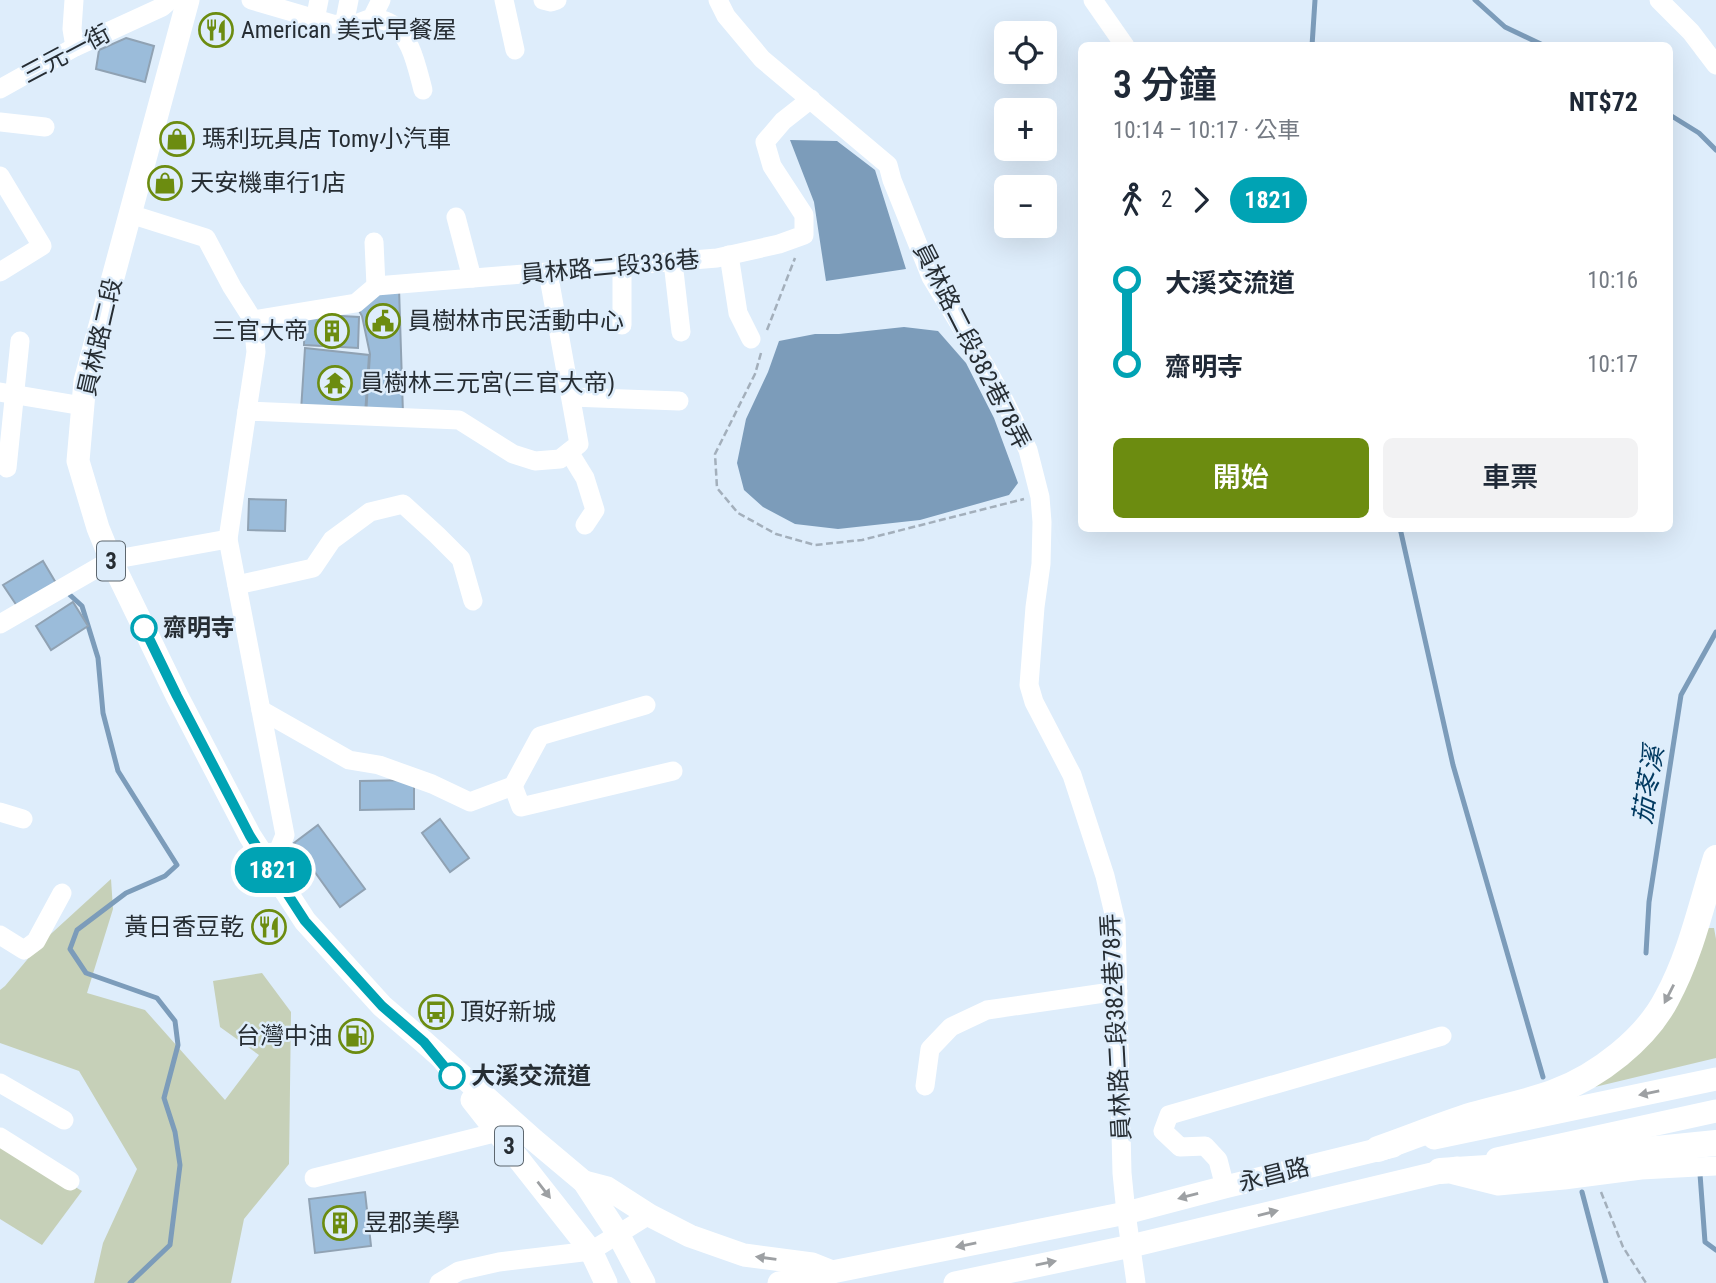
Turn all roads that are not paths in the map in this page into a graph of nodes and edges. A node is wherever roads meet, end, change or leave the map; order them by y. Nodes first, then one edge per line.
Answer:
1 (74, 0) edge
2 (170, 0) edge
3 (188, 0) edge
4 (251, 0) edge
5 (319, 0) edge
6 (349, 0) edge
7 (504, 0) edge
8 (542, 0) edge
9 (557, 0) edge
10 (719, 0) edge
11 (1093, 0) edge
12 (1659, 0) edge
13 (378, 5) edge
14 (315, 20) junction
15 (344, 25) junction
16 (1122, 42) edge
17 (75, 47) junction
18 (515, 50) dead end
19 (1716, 65) edge
20 (0, 89) edge
21 (423, 90) dead end
22 (811, 99) junction
23 (0, 122) edge
24 (45, 127) dead end
25 (2, 183) edge
26 (130, 214) junction
27 (456, 217) dead end
28 (374, 242) dead end
29 (729, 256) junction
30 (673, 262) junction
31 (622, 266) junction
32 (0, 272) edge
33 (548, 272) junction
34 (472, 278) junction
35 (376, 286) junction
36 (253, 320) junction
37 (622, 326) dead end
38 (681, 332) dead end
39 (20, 341) dead end
40 (760, 341) road end
41 (7, 392) edge
42 (571, 397) junction
43 (679, 401) dead end
44 (83, 406) junction
45 (247, 411) junction
46 (569, 452) junction
47 (7, 468) dead end
48 (585, 525) dead end
49 (228, 539) junction
50 (111, 559) junction
51 (237, 585) junction
52 (472, 601) dead end
53 (0, 624) edge
54 (646, 705) dead end
55 (261, 710) junction
56 (673, 771) dead end
57 (513, 786) junction
58 (0, 812) edge
59 (23, 819) dead end
60 (1716, 858) edge
61 (271, 868) junction
62 (62, 892) dead end
63 (0, 935) edge
64 (1118, 991) junction
65 (1442, 1036) dead end
66 (424, 1042) junction
67 (1716, 1079) edge
68 (0, 1083) edge
69 (925, 1086) dead end
70 (1716, 1111) edge
71 (64, 1120) dead end
72 (498, 1132) junction
73 (0, 1137) edge
74 (1716, 1143) edge
75 (1378, 1149) junction
76 (1716, 1166) edge
77 (1440, 1171) junction
78 (314, 1178) dead end
79 (70, 1181) dead end
80 (584, 1182) junction
81 (1225, 1187) junction
82 (1126, 1213) junction
83 (649, 1215) junction
84 (618, 1234) junction
85 (1131, 1246) junction
86 (591, 1251) junction
87 (832, 1272) junction
88 (458, 1277) edge
89 (439, 1283) edge
90 (606, 1283) edge
91 (645, 1283) edge
92 (779, 1283) edge
93 (955, 1283) edge
94 (1136, 1283) edge

1 - 17 street
2 - 17 street, 三元一街
3 - 26 main road, 員林路二段 / 3
4 - 14 street
5 - 14 street
6 - 15 street
7 - 18 street
8 - 9 street
10 - 22 street, 員林路二段382巷78弄
11 - 16 street
12 - 19 street
13 - 15 street
13 - 21 street
14 - 15 street
17 - 20 street, 三元一街
22 - 29 street, 員林路二段336巷
22 - 64 street, 員林路二段382巷78弄
23 - 24 street
25 - 32 street
26 - 36 street
26 - 44 main road, 員林路二段 / 3
27 - 34 street
28 - 35 street
29 - 30 street, 員林路二段336巷
29 - 40 street
30 - 31 street, 員林路二段336巷
30 - 38 street
31 - 33 street, 員林路二段336巷
31 - 37 street
33 - 34 street, 員林路二段336巷
33 - 42 street
34 - 35 street, 員林路二段336巷
35 - 36 street, 員林路二段336巷
36 - 45 street
39 - 41 street
41 - 44 street
41 - 47 street
42 - 43 street
42 - 46 street
44 - 50 main road, 員林路二段 / 3
45 - 46 street
45 - 49 street
46 - 48 street
49 - 50 street
49 - 51 street
50 - 53 street
50 - 61 main road, 員林路二段 / 3
51 - 52 street
51 - 55 street
54 - 57 street
55 - 57 street
55 - 61 street
56 - 57 street
58 - 59 street
60 -> 75 highway
61 - 66 main road, 員林路二段 / 3
62 - 63 street
64 - 69 street
64 - 82 street, 員林路二段382巷78弄
65 - 81 street
66 - 72 main road, 員林路二段 / 3
66 - 80 main road, 員林路二段 / 3
67 -> 75 main road, 永昌路
68 - 71 street
70 - 77 main road, 永昌路
72 - 78 street
72 -> 86 main road, 員林路二段 / 3
73 - 79 street
74 - 77 highway
75 - 81 main road, 永昌路
76 - 77 street
85 -> 77 main road, 永昌路
80 - 83 main road
80 - 84 main road, 員林路二段 / 3
81 -> 82 main road, 永昌路
82 - 85 street, 員林路二段382巷78弄
82 -> 87 main road, 永昌路
83 - 84 street
87 -> 83 main road
84 - 86 street
84 - 91 main road, 員林路二段 / 3
93 -> 85 main road, 永昌路
85 - 94 street, 員林路二段382巷78弄
86 - 88 street
86 - 90 main road, 員林路二段 / 3
87 - 92 main road, 永昌路
88 - 89 street

